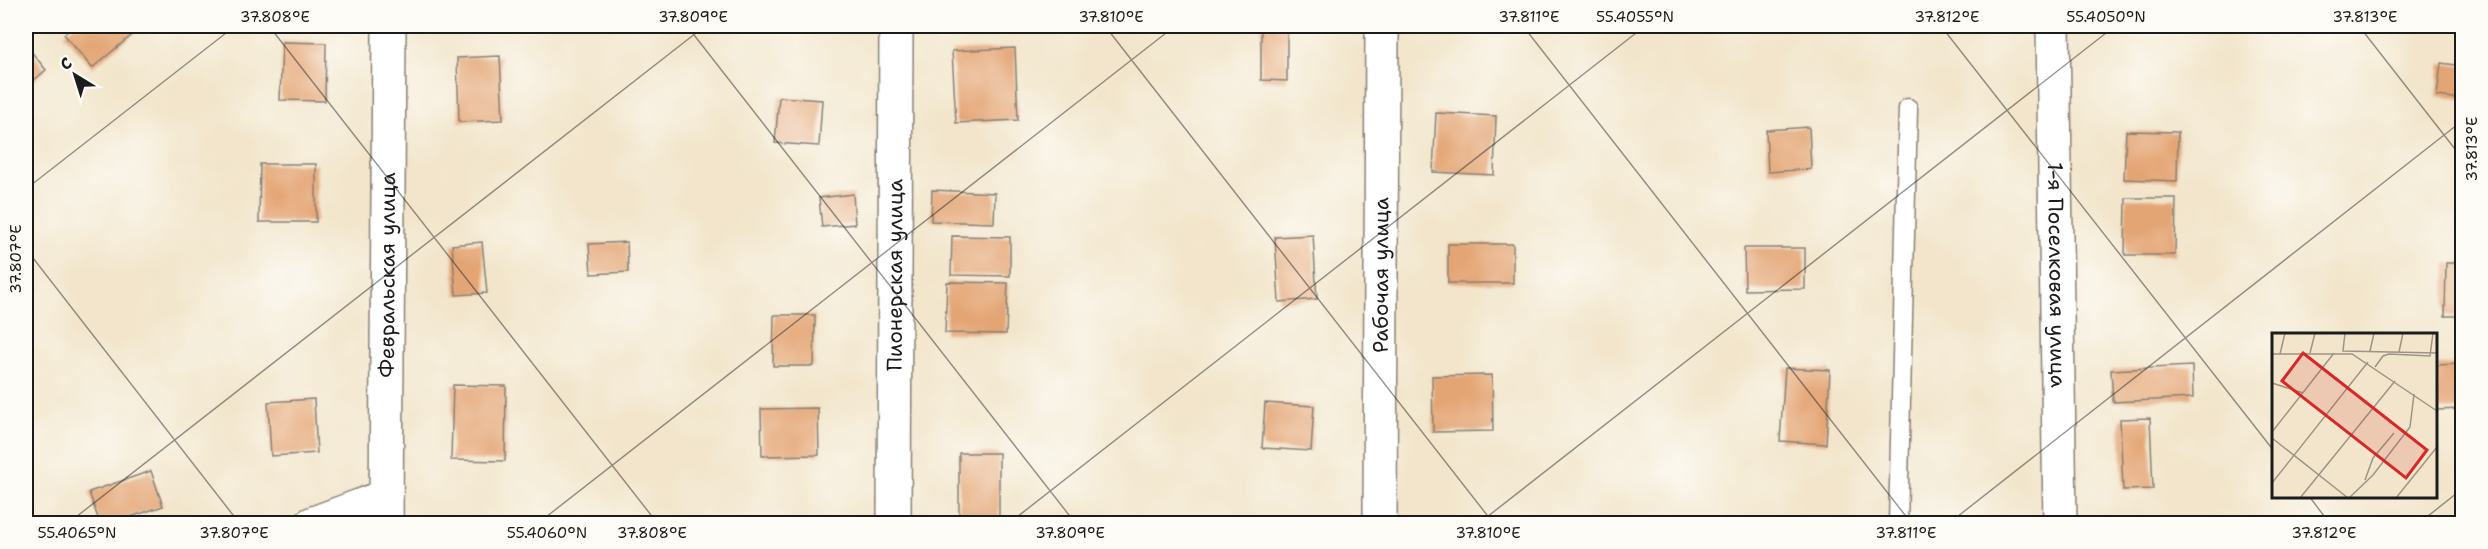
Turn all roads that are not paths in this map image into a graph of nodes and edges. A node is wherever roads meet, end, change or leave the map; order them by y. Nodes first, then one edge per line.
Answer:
1 (389, 26) edge
2 (896, 26) edge
3 (1382, 26) edge
4 (2054, 26) edge
5 (1908, 108) dead end
6 (386, 510) edge
7 (311, 524) edge
8 (894, 524) edge
9 (1380, 524) edge
10 (1898, 524) edge
11 (2060, 524) edge

1 - 6 street, Февральская улица
2 - 8 street, Пионерская улица
3 - 9 street, Рабочая улица
4 - 11 street, 1-я Поселковая улица
5 - 10 lane
6 - 7 street

